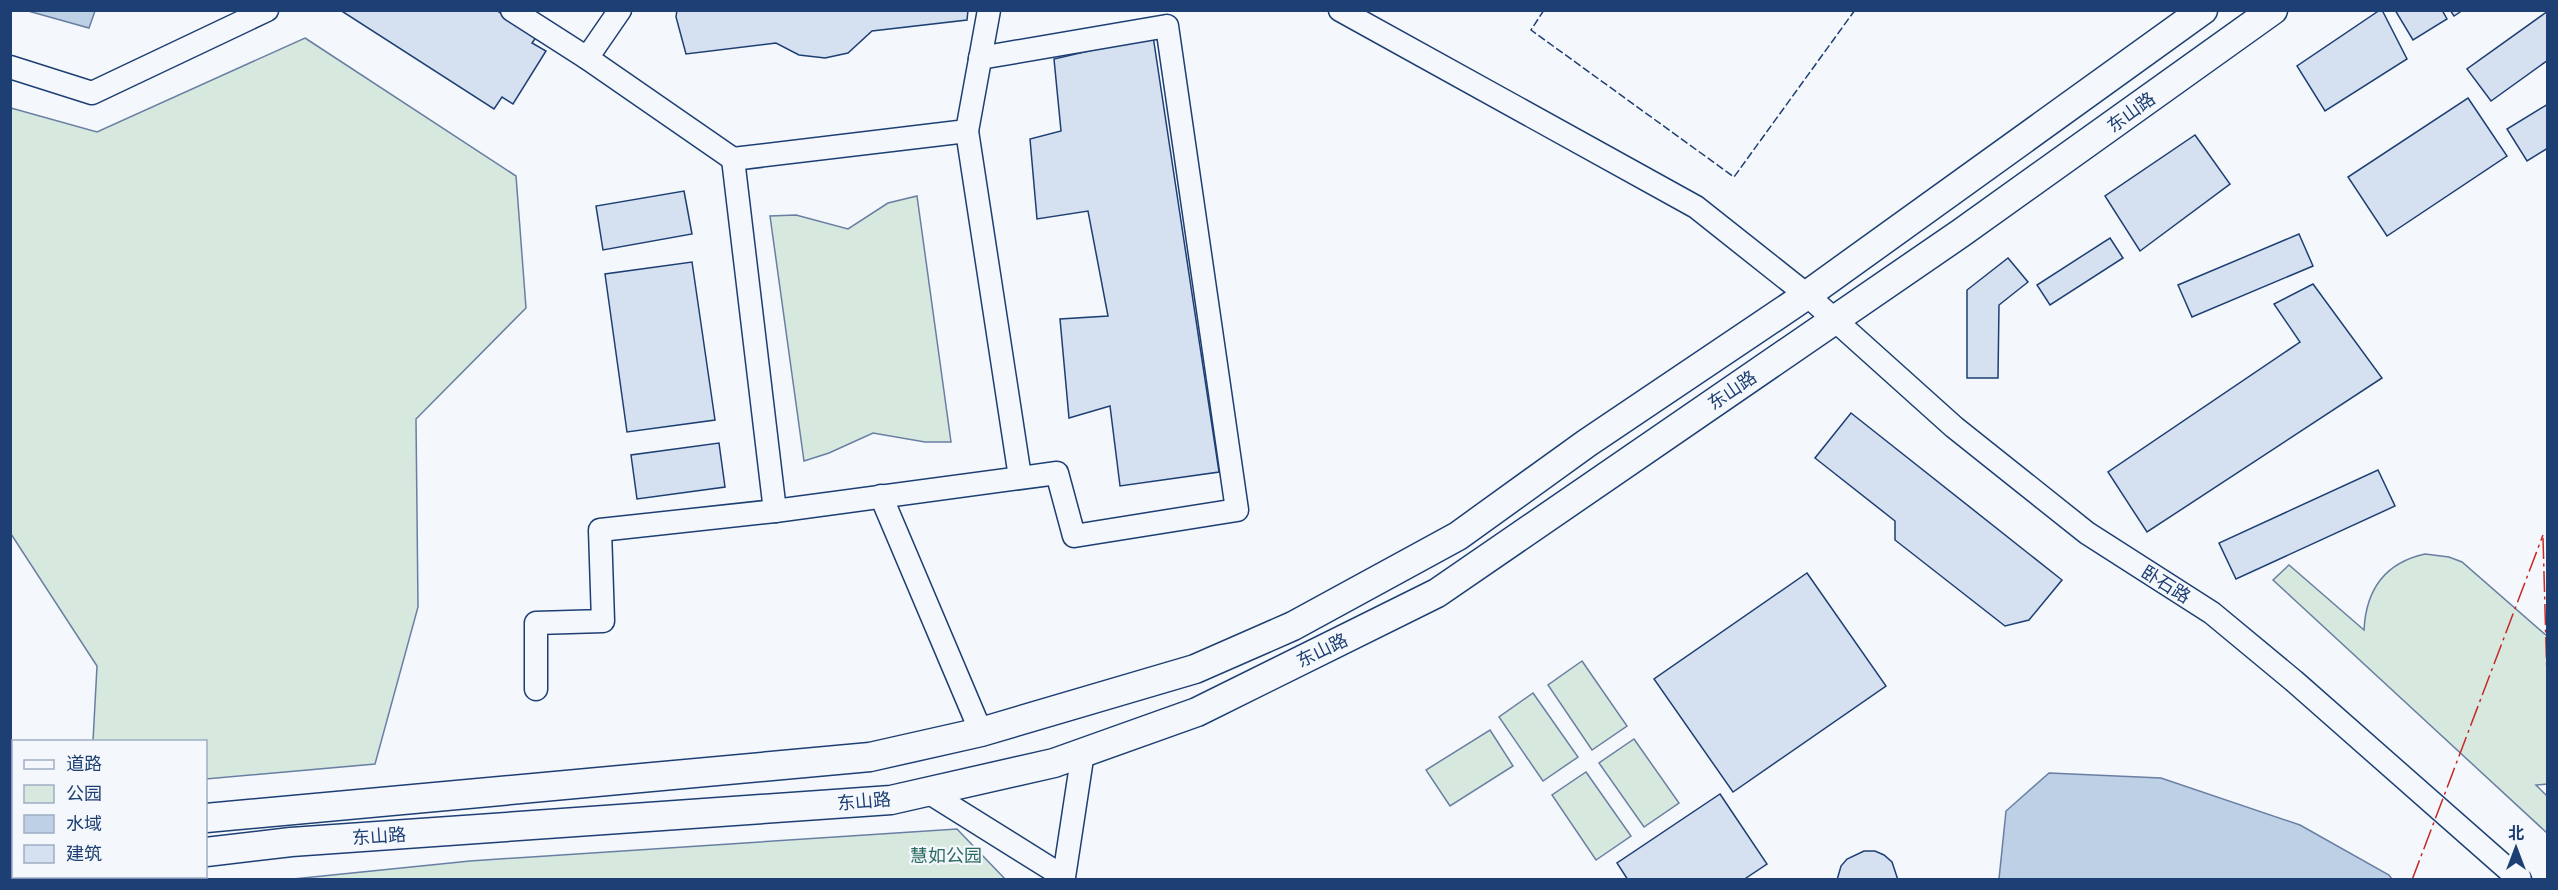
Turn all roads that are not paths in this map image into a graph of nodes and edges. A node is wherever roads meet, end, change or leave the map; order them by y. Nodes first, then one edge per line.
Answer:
1 (267, 10) edge
2 (512, 10) edge
3 (620, 10) edge
4 (989, 10) edge
5 (1340, 10) edge
6 (2203, 10) edge
7 (2273, 10) edge
8 (587, 58) junction
9 (980, 58) junction
10 (10, 68) edge
11 (967, 131) junction
12 (733, 159) junction
13 (1807, 295) junction
14 (1835, 320) junction
15 (1020, 477) junction
16 (881, 496) junction
17 (775, 511) junction
18 (536, 689) dead end
19 (981, 732) junction
20 (1083, 752) junction
21 (928, 792) junction
22 (207, 818) edge
23 (207, 852) edge
24 (1065, 878) edge
25 (2520, 879) edge

1 - 10 street
2 - 8 street
3 - 8 street
4 - 9 street
5 - 13 street, 卧石路
6 - 13 main road, 东山路
7 - 14 main road, 东山路
8 - 12 street
9 - 11 street
9 - 15 street
11 - 12 street
11 - 15 street
12 - 17 street
13 - 14 street, 卧石路
13 - 19 main road, 东山路
14 - 20 main road, 东山路
14 - 25 street, 卧石路
15 - 16 street
16 - 17 street
16 - 19 street
17 - 18 street
19 - 22 main road, 东山路
20 - 21 main road, 东山路
20 - 24 street
21 - 23 main road, 东山路
21 - 24 street

